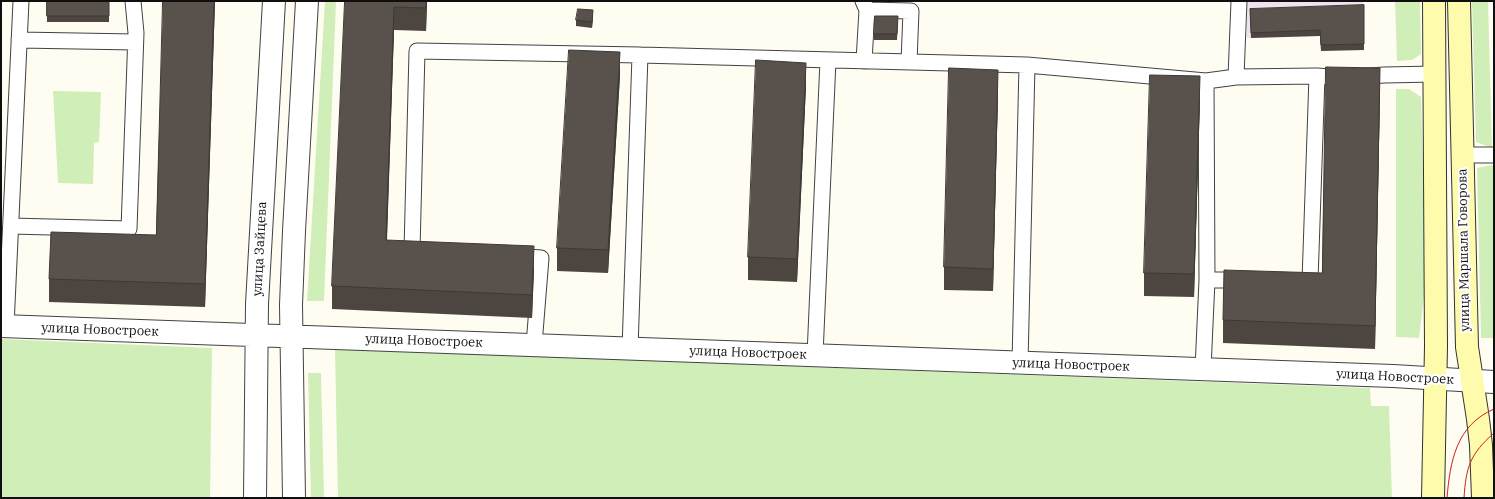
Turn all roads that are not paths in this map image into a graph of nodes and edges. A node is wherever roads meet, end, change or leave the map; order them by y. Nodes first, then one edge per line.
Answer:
1 (21, 1) edge
2 (133, 1) edge
3 (274, 1) edge
4 (307, 1) edge
5 (1239, 1) edge
6 (1434, 1) edge
7 (1459, 1) edge
8 (865, 5) edge
9 (20, 40) junction
10 (135, 42) junction
11 (640, 55) junction
12 (828, 60) junction
13 (864, 61) junction
14 (909, 62) junction
15 (1027, 65) junction
16 (1435, 74) junction
17 (1316, 76) junction
18 (1236, 77) junction
19 (1206, 81) junction
20 (1462, 154) junction
21 (1494, 155) edge
22 (11, 226) junction
23 (434, 251) edge
24 (503, 255) edge
25 (1207, 280) junction
26 (1255, 280) edge
27 (1286, 281) edge
28 (4, 326) edge
29 (256, 336) junction
30 (291, 337) junction
31 (534, 345) junction
32 (630, 349) junction
33 (815, 355) junction
34 (1020, 363) junction
35 (1203, 369) junction
36 (1435, 379) junction
37 (1472, 381) junction
38 (1494, 382) edge
39 (255, 498) edge
40 (294, 498) edge
41 (1433, 498) edge
42 (1483, 498) edge

1 - 9 lane
2 - 10 lane
3 - 29 street, улица Зайцева
4 - 30 street
5 - 18 lane
6 - 16 main road
7 - 20 main road, улица Маршала Говорова
8 - 13 lane
8 - 14 lane
9 - 10 lane
9 - 22 lane
10 - 22 lane
11 - 12 lane
11 - 23 lane
11 - 32 lane
12 - 13 lane
12 - 33 lane
13 - 14 lane
14 - 15 lane
15 - 19 lane
15 - 34 lane
16 - 17 lane
16 - 36 main road
17 - 18 lane
17 - 27 lane
18 - 19 lane
19 - 25 lane
20 - 21 lane
20 - 37 main road, улица Маршала Говорова
22 - 28 lane
24 - 31 lane
25 - 26 lane
25 - 35 lane
28 - 29 street, улица Новостроек
29 - 30 street, улица Новостроек
29 - 39 street, улица Зайцева
30 - 31 street, улица Новостроек
30 - 40 street
31 - 32 street, улица Новостроек
32 - 33 street, улица Новостроек
33 - 34 street, улица Новостроек
34 - 35 street, улица Новостроек
35 - 36 street, улица Новостроек
36 - 37 street, улица Новостроек
36 - 41 main road
37 - 38 street, улица Новостроек
37 - 42 main road, улица Маршала Говорова

